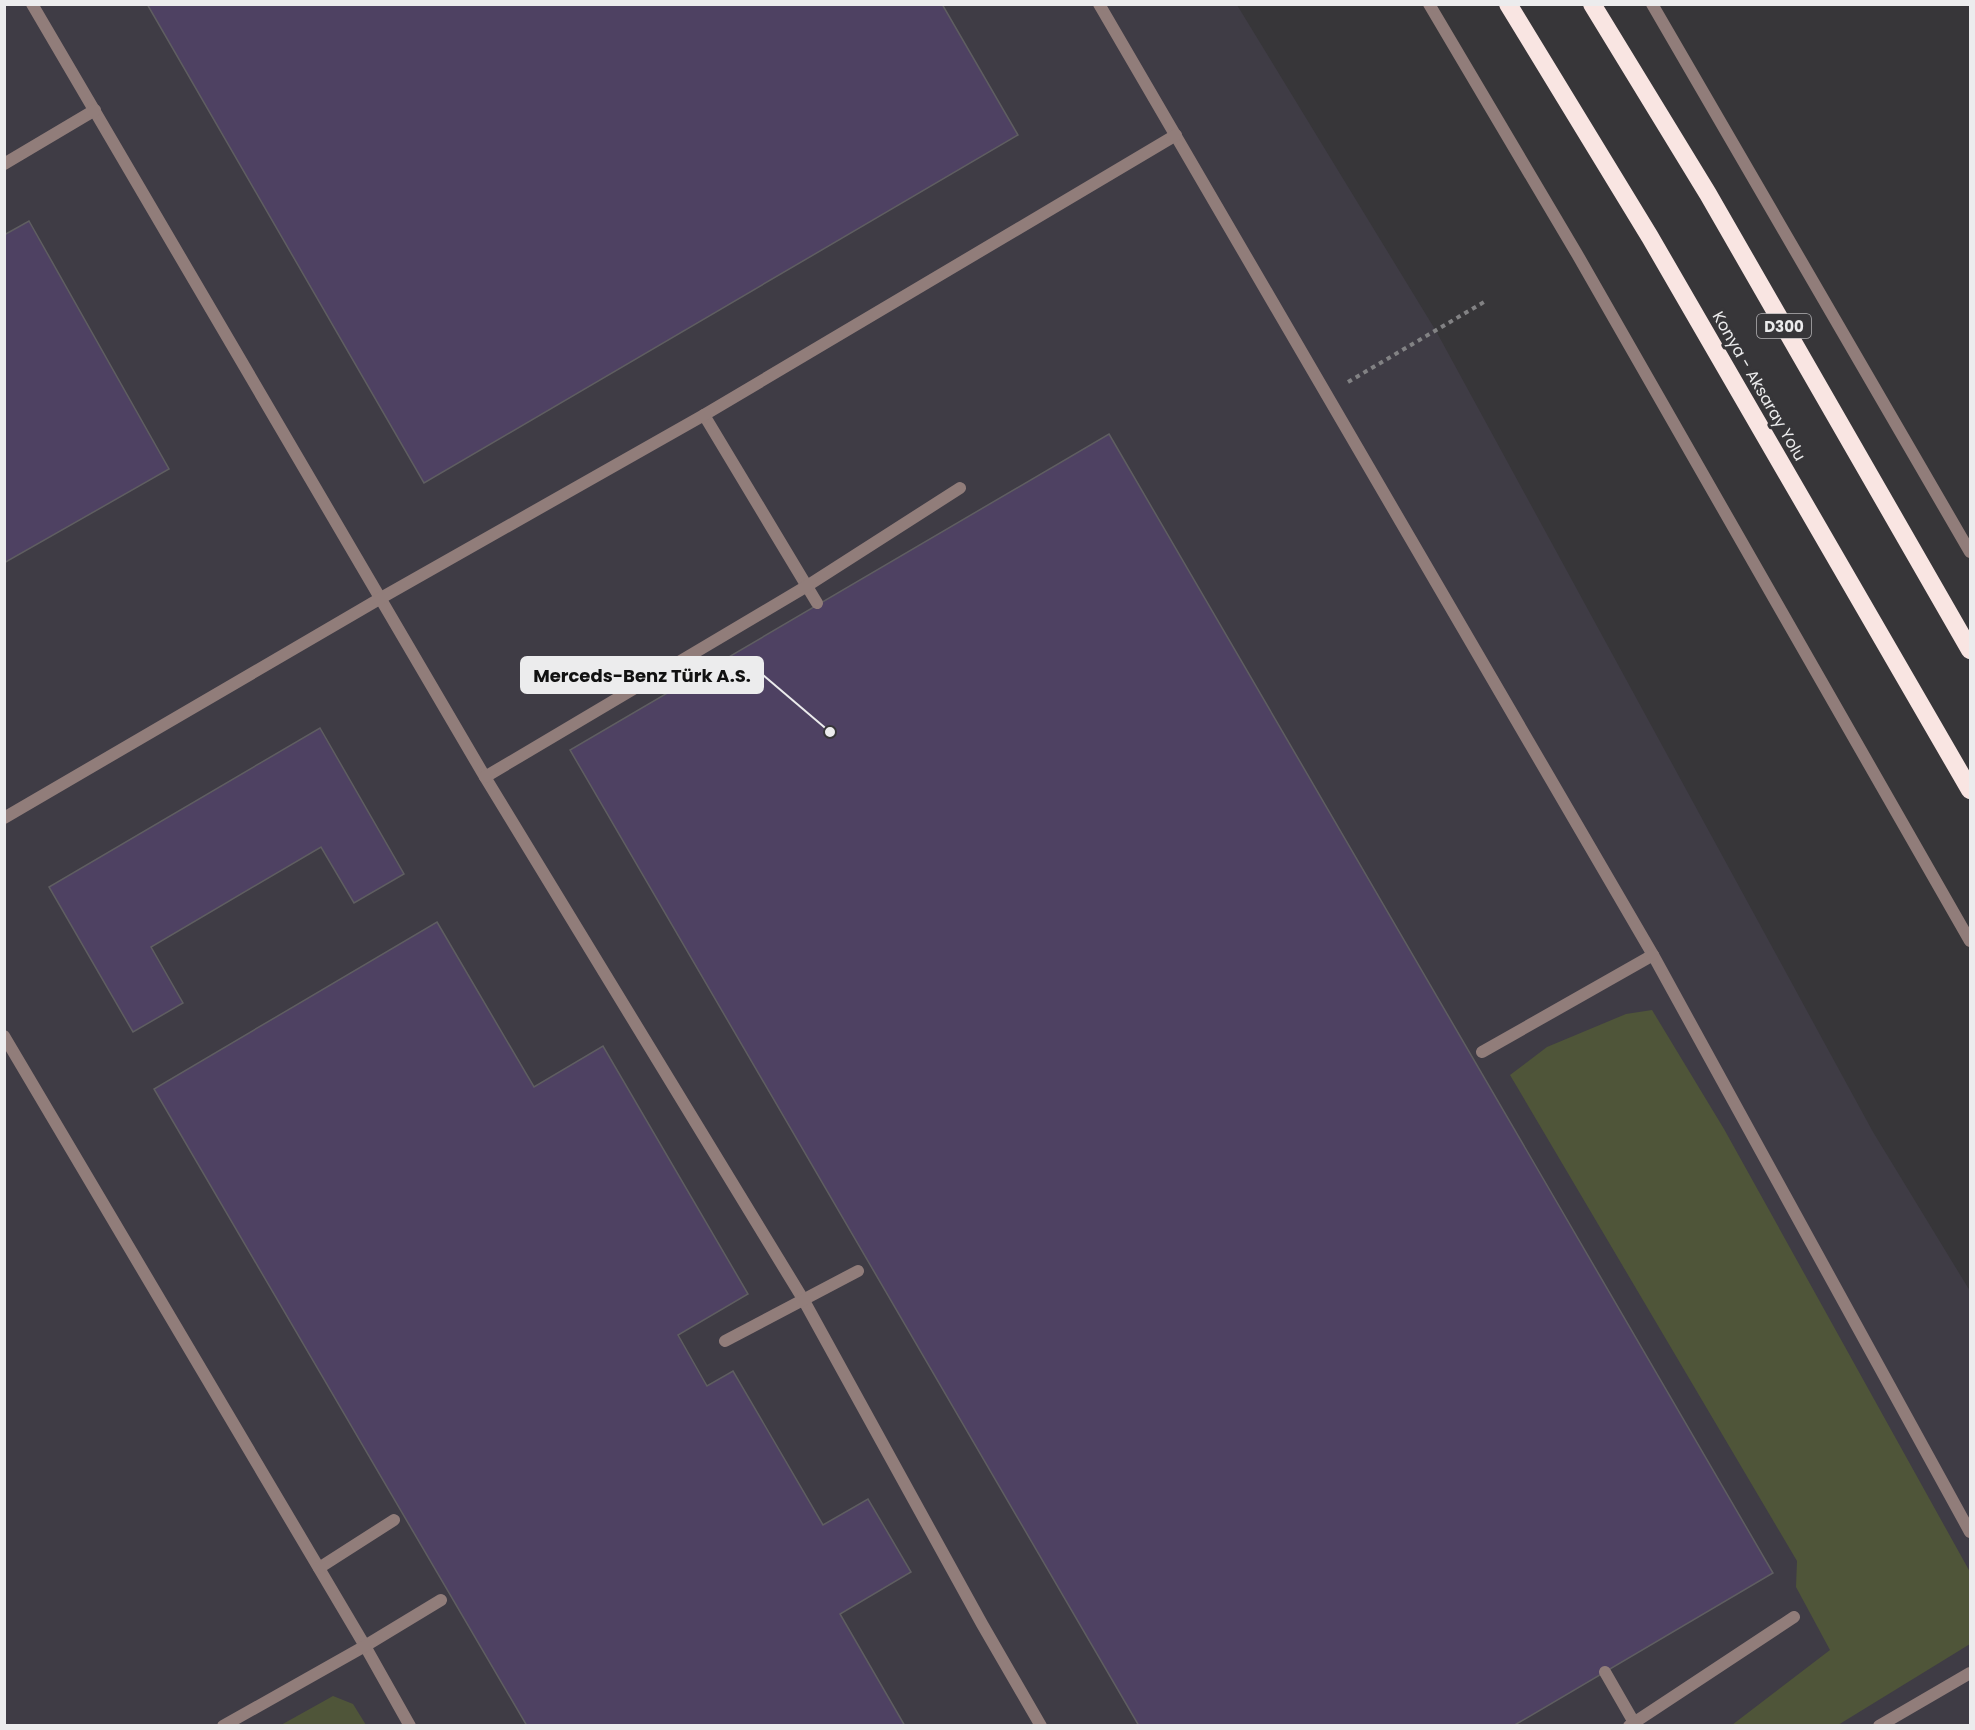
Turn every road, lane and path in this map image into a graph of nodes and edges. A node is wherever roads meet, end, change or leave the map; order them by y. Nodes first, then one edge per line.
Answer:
1 (32, 4) edge
2 (1099, 4) edge
3 (1429, 4) edge
4 (1508, 4) edge
5 (1593, 4) edge
6 (1652, 4) edge
7 (95, 110) junction
8 (1176, 135) junction
9 (4, 164) edge
10 (1484, 302) dead end
11 (1325, 395) junction
12 (704, 415) junction
13 (960, 488) dead end
14 (1971, 552) edge
15 (807, 586) junction
16 (381, 598) junction
17 (817, 603) dead end
18 (1971, 650) edge
19 (485, 777) junction
20 (1971, 790) edge
21 (4, 818) edge
22 (1971, 941) edge
23 (1653, 955) junction
24 (4, 1036) edge
25 (1482, 1052) dead end
26 (858, 1270) dead end
27 (803, 1299) junction
28 (725, 1341) dead end
29 (394, 1520) dead end
30 (1971, 1532) edge
31 (319, 1568) junction
32 (441, 1600) dead end
33 (1794, 1617) dead end
34 (365, 1646) junction
35 (1605, 1672) dead end
36 (1971, 1673) edge
37 (1633, 1724) edge
38 (223, 1725) edge
39 (410, 1725) edge
40 (1041, 1725) edge
41 (1879, 1725) edge

1 - 7 street
2 - 8 street
3 - 22 street
4 - 20 highway, Konya - Aksaray Yolu
5 - 18 highway, D300
6 - 14 street
7 - 9 street
7 - 16 street
8 - 11 street
8 - 12 street
10 - 11 path
11 - 23 street
12 - 15 street
12 - 16 street
13 - 15 street
15 - 17 street
15 - 19 street
16 - 19 street
16 - 21 street
19 - 27 street
23 - 25 street
23 - 30 street
24 - 31 street
26 - 27 street
27 - 28 street
27 - 40 street
29 - 31 street
31 - 34 street
32 - 34 street
33 - 37 street
34 - 38 street
34 - 39 street
35 - 37 street
36 - 41 street

